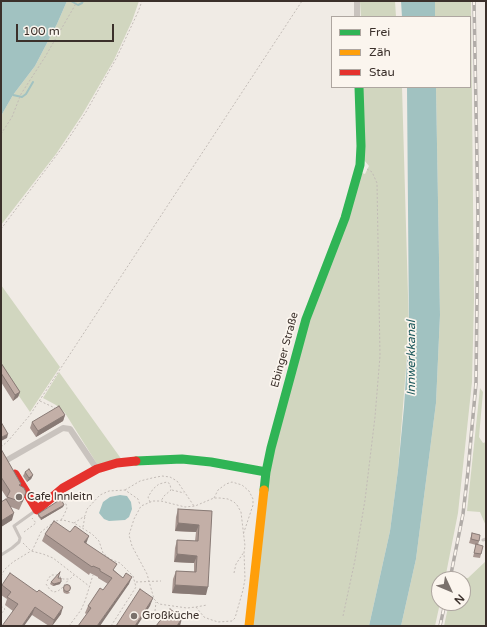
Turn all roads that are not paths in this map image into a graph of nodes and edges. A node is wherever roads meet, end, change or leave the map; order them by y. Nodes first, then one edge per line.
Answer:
1 (357, 1) edge
2 (357, 16) edge
3 (359, 88) edge
4 (1, 450) edge
5 (7, 460) junction
6 (97, 469) junction
7 (266, 472) junction
8 (33, 512) junction
9 (1, 555) edge
10 (249, 626) edge

1 - 2 street
3 - 7 street, Ebinger Straße
4 - 5 street
5 - 6 street
5 - 8 street
6 - 7 street
6 - 8 street
7 - 10 street, Ebinger Straße
8 - 9 lane

